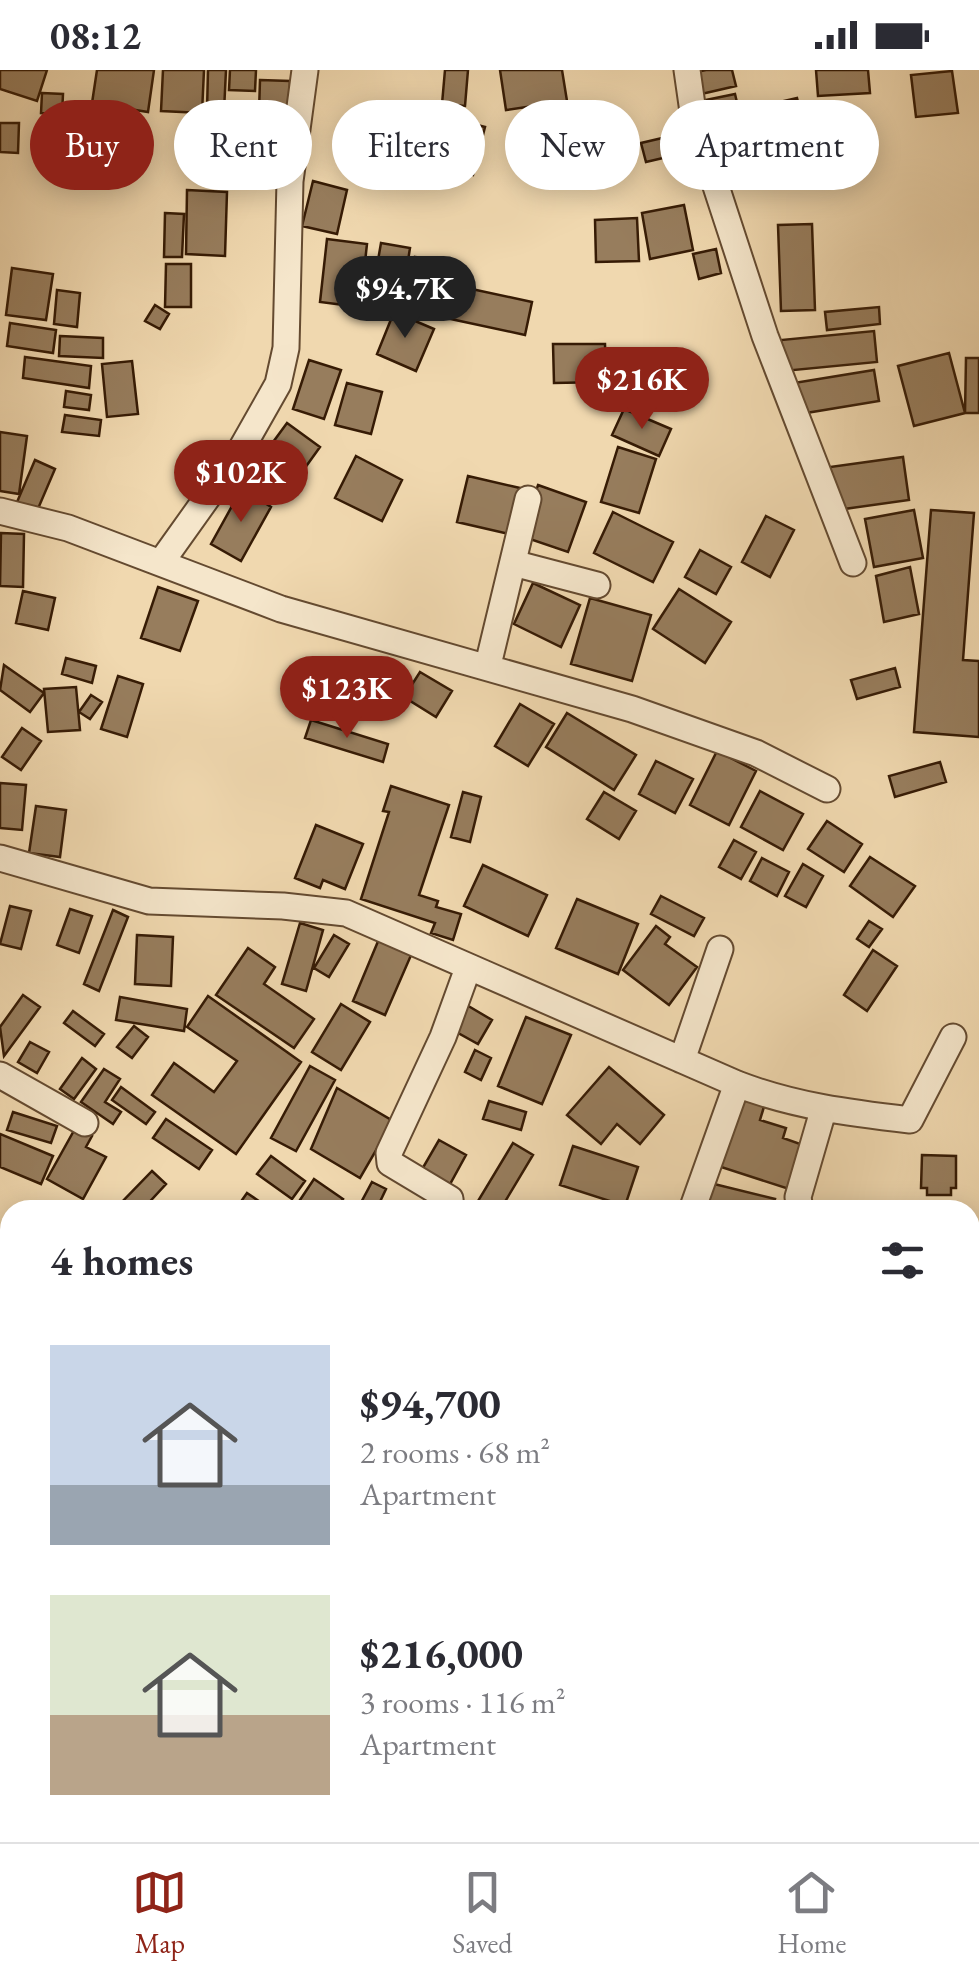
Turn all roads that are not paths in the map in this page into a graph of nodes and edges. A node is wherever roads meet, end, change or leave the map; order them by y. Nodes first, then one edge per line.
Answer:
1 (305, 70) edge
2 (687, 70) edge
3 (528, 499) dead end
4 (0, 511) edge
5 (162, 562) junction
6 (513, 563) junction
7 (853, 564) dead end
8 (597, 585) dead end
9 (488, 665) junction
10 (827, 790) dead end
11 (0, 858) edge
12 (720, 949) dead end
13 (468, 968) junction
14 (953, 1037) dead end
15 (682, 1060) junction
16 (0, 1075) edge
17 (737, 1084) junction
18 (824, 1111) junction
19 (85, 1123) dead end
20 (450, 1200) edge
21 (696, 1200) edge
22 (798, 1200) edge

1 - 5 street
2 - 7 street
3 - 6 street
4 - 5 street
5 - 9 street
6 - 8 street
6 - 9 street
9 - 10 street
11 - 13 street
12 - 15 street
13 - 15 street
13 - 20 street
14 - 18 street
15 - 17 street
16 - 19 street
17 - 18 street
17 - 21 street
18 - 22 street

